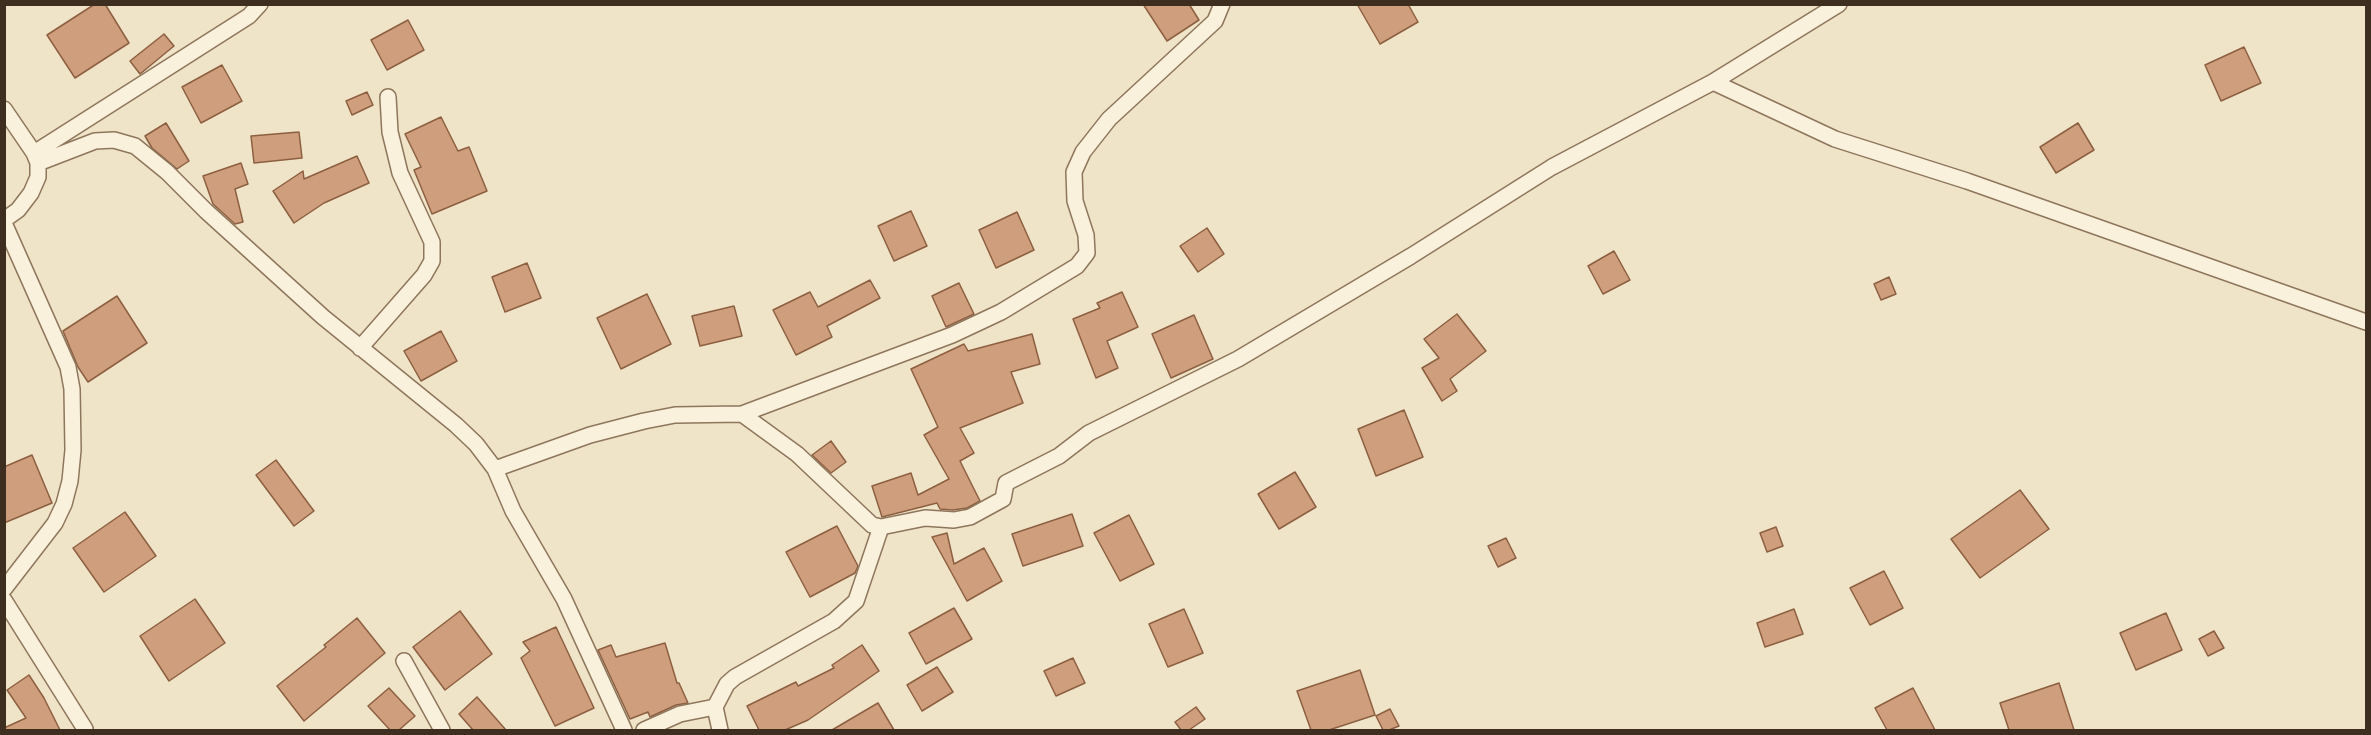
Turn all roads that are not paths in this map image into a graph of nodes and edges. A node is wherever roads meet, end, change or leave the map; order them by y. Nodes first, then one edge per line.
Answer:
1 (260, 4) edge
2 (1222, 4) edge
3 (1839, 4) edge
4 (1713, 82) junction
5 (388, 97) dead end
6 (4, 108) edge
7 (36, 158) junction
8 (4, 222) edge
9 (2367, 322) edge
10 (360, 348) junction
11 (742, 414) junction
12 (495, 470) junction
13 (880, 527) junction
14 (4, 589) edge
15 (4, 600) edge
16 (404, 661) dead end
17 (715, 707) junction
18 (84, 729) dead end
19 (442, 730) edge
20 (624, 730) edge
21 (644, 730) edge
22 (720, 730) edge

1 - 7 street
2 - 11 street
3 - 4 street
4 - 9 street
4 - 13 street
5 - 10 street
6 - 7 street
7 - 8 street
7 - 10 street
8 - 14 street
10 - 12 street
11 - 12 street
11 - 13 street
12 - 20 street
13 - 17 street
15 - 18 street
16 - 19 street
17 - 21 street
17 - 22 street

